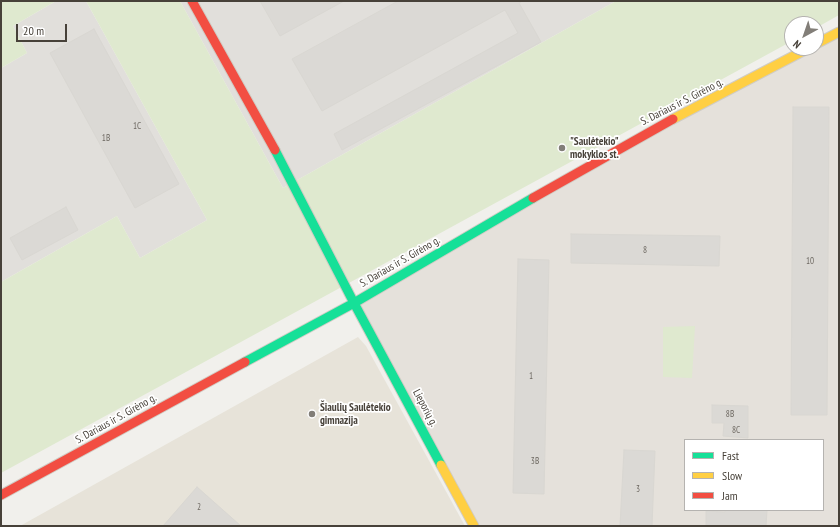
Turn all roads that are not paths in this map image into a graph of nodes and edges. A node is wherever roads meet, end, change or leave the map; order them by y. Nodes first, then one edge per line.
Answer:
1 (192, 1) edge
2 (839, 32) edge
3 (824, 40) edge
4 (794, 56) edge
5 (354, 303) junction
6 (1, 495) edge
7 (474, 526) edge

1 - 5 street, Lieporių g.
2 - 3 street
4 - 5 street, S. Dariaus ir S. Girėno g.
5 - 6 street, S. Dariaus ir S. Girėno g.
5 - 7 street, Lieporių g.

